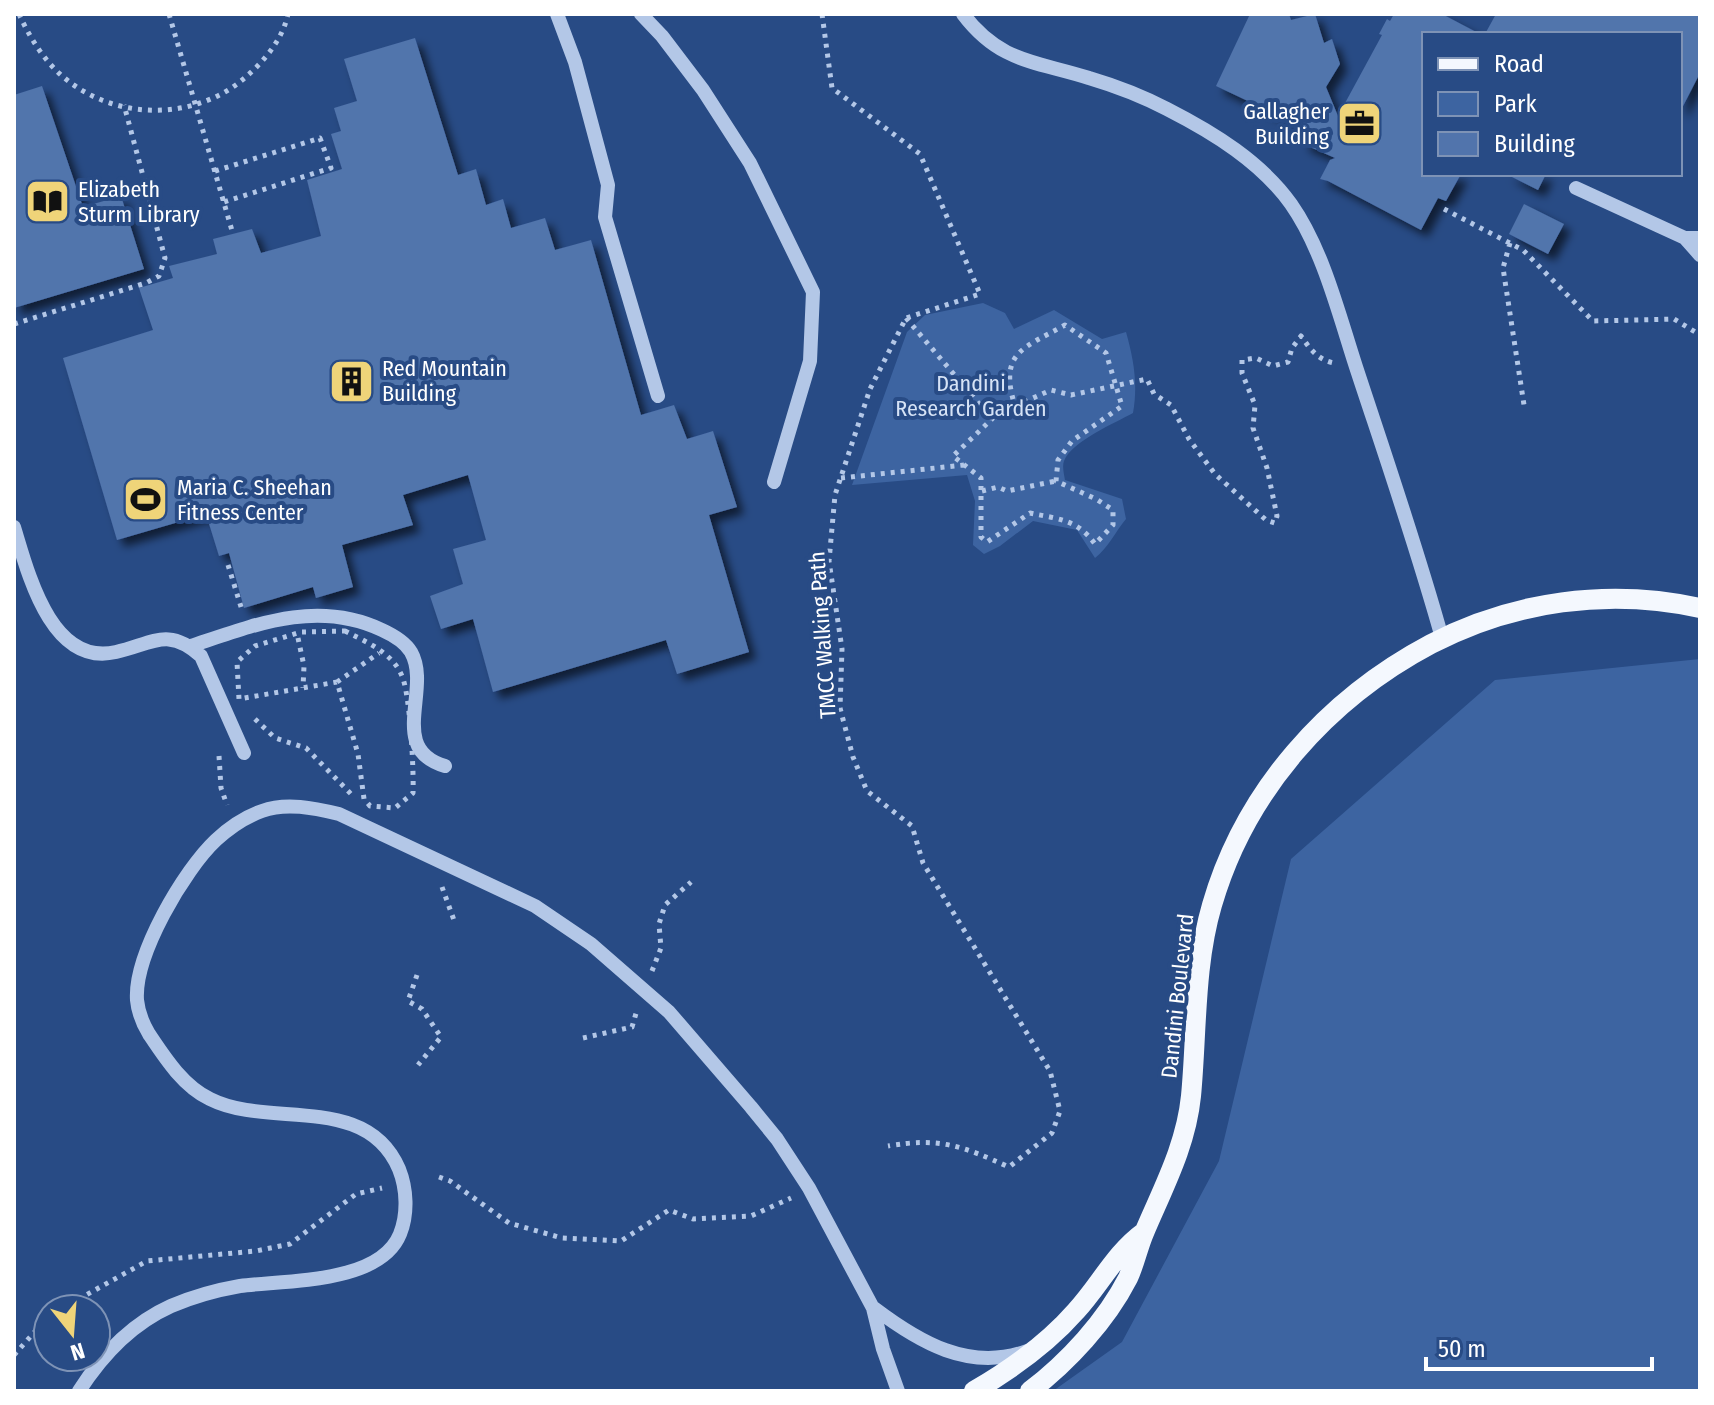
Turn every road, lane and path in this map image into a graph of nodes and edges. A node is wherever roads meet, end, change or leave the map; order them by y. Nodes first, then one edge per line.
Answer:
1 (19, 14) edge
2 (169, 14) edge
3 (288, 14) edge
4 (557, 14) edge
5 (641, 14) edge
6 (822, 14) edge
7 (963, 14) edge
8 (124, 105) junction
9 (196, 106) junction
10 (215, 171) junction
11 (1576, 188) dead end
12 (224, 202) junction
13 (1444, 209) dead end
14 (233, 234) dead end
15 (1693, 238) edge
16 (1510, 243) junction
17 (1700, 255) edge
18 (906, 318) junction
19 (14, 324) edge
20 (1700, 335) edge
21 (1356, 368) junction
22 (1117, 385) junction
23 (658, 396) dead end
24 (1524, 405) dead end
25 (1015, 406) junction
26 (992, 419) junction
27 (965, 465) junction
28 (841, 478) junction
29 (1056, 481) junction
30 (774, 482) dead end
31 (982, 491) junction
32 (14, 527) edge
33 (228, 565) dead end
34 (1700, 608) edge
35 (242, 611) dead end
36 (297, 633) junction
37 (1442, 638) junction
38 (191, 646) junction
39 (382, 651) junction
40 (337, 682) junction
41 (303, 688) junction
42 (239, 699) junction
43 (244, 753) dead end
44 (445, 766) dead end
45 (370, 806) junction
46 (441, 882) dead end
47 (455, 923) dead end
48 (417, 975) dead end
49 (418, 1065) dead end
50 (888, 1146) dead end
51 (439, 1177) dead end
52 (383, 1188) dead end
53 (799, 1194) dead end
54 (1144, 1232) junction
55 (90, 1293) edge
56 (873, 1308) junction
57 (32, 1335) edge
58 (1046, 1340) junction
59 (14, 1355) edge
60 (79, 1391) edge
61 (898, 1391) edge
62 (974, 1391) edge
63 (1030, 1391) edge

1 - 8 path
2 - 9 path
3 - 9 path
4 - 23 lane
5 - 30 lane
6 - 18 path
7 - 21 lane
8 - 9 path
8 - 19 path
9 - 10 path
10 - 12 path
10 - 12 path
11 - 15 lane
12 - 14 path
13 - 16 path
15 - 17 lane
16 - 20 path
16 - 24 path
18 - 26 path
18 - 28 path, TMCC Walking Path
21 - 22 path
21 - 37 lane
22 - 25 path
22 - 25 path
22 - 29 path
25 - 26 path
26 - 27 path
27 - 28 path
27 - 31 path
28 - 50 path, TMCC Walking Path
29 - 31 path
29 - 31 path
32 - 38 lane
33 - 35 path
34 - 37 main road, Dandini Boulevard
36 - 39 path
36 - 41 path
36 - 42 path
37 - 54 main road, Dandini Boulevard
38 - 43 lane
38 - 44 lane
39 - 40 path
39 - 45 path
40 - 41 path
40 - 45 path
41 - 42 path
42 - 45 path
46 - 47 path
48 - 49 path
51 - 53 path
52 - 55 path
54 - 58 main road, Dandini Boulevard
54 - 63 main road, Dandini Boulevard
56 - 58 lane
56 - 60 lane
56 - 61 lane
57 - 59 path
58 - 62 main road, Dandini Boulevard

